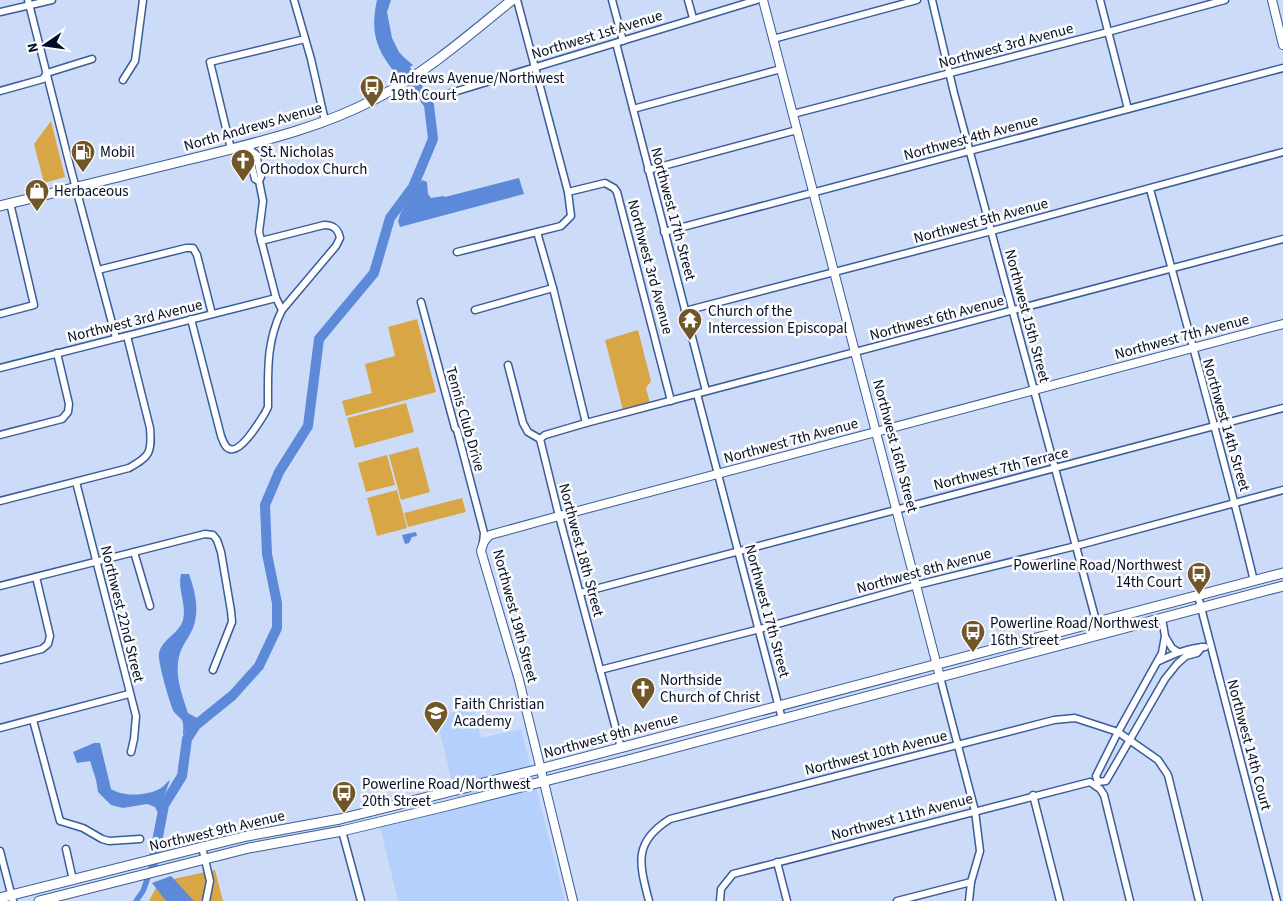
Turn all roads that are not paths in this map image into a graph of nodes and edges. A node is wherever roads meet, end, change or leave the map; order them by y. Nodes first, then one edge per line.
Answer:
1 (52, 0) edge
2 (143, 0) edge
3 (294, 0) edge
4 (512, 0) edge
5 (517, 0) edge
6 (612, 0) edge
7 (688, 0) edge
8 (757, 0) edge
9 (763, 0) edge
10 (917, 0) edge
11 (932, 0) edge
12 (1100, 0) edge
13 (1225, 0) edge
14 (1272, 0) edge
15 (29, 3) edge
16 (0, 12) edge
17 (693, 18) junction
18 (1109, 32) junction
19 (306, 38) junction
20 (774, 39) junction
21 (623, 41) junction
22 (616, 43) junction
23 (1283, 45) edge
24 (92, 59) dead end
25 (535, 67) junction
26 (1283, 68) edge
27 (781, 69) junction
28 (47, 73) junction
29 (950, 74) junction
30 (123, 80) dead end
31 (0, 91) edge
32 (444, 95) dead end
33 (632, 109) junction
34 (1128, 109) junction
35 (793, 114) junction
36 (324, 121) junction
37 (797, 130) junction
38 (251, 148) junction
39 (231, 149) junction
40 (970, 151) junction
41 (1283, 152) edge
42 (648, 170) junction
43 (76, 187) junction
44 (1150, 189) junction
45 (568, 192) junction
46 (813, 192) junction
47 (10, 203) junction
48 (0, 206) edge
49 (992, 231) junction
50 (537, 232) junction
51 (664, 232) junction
52 (1283, 239) edge
53 (261, 241) junction
54 (457, 252) dead end
55 (1171, 269) junction
56 (98, 270) junction
57 (835, 273) junction
58 (553, 288) junction
59 (276, 298) junction
60 (420, 302) dead end
61 (282, 310) junction
62 (476, 310) dead end
63 (1014, 310) junction
64 (685, 312) junction
65 (0, 314) edge
66 (212, 314) junction
67 (191, 319) junction
68 (1283, 324) edge
69 (127, 336) junction
70 (116, 338) junction
71 (1192, 348) junction
72 (855, 352) junction
73 (57, 353) junction
74 (508, 365) dead end
75 (0, 368) edge
76 (1034, 390) junction
77 (706, 392) junction
78 (697, 394) junction
79 (671, 400) junction
80 (1283, 408) edge
81 (586, 422) junction
82 (1213, 426) junction
83 (877, 432) junction
84 (0, 435) edge
85 (540, 439) junction
86 (1055, 468) junction
87 (718, 474) junction
88 (76, 482) junction
89 (1283, 490) edge
90 (0, 501) edge
91 (1235, 502) junction
92 (897, 509) junction
93 (559, 516) junction
94 (483, 543) junction
95 (1076, 546) junction
96 (739, 551) junction
97 (134, 552) junction
98 (95, 561) junction
99 (1283, 573) edge
100 (36, 577) junction
101 (1254, 581) junction
102 (917, 585) junction
103 (0, 586) edge
104 (1283, 586) edge
105 (580, 593) junction
106 (1198, 596) junction
107 (150, 606) dead end
108 (1201, 608) junction
109 (1162, 618) junction
110 (1096, 623) junction
111 (760, 629) junction
112 (1165, 636) junction
113 (1088, 637) junction
114 (1210, 646) junction
115 (1202, 647) junction
116 (1178, 652) junction
117 (0, 660) edge
118 (1159, 661) junction
119 (937, 665) junction
120 (213, 670) dead end
121 (600, 670) junction
122 (940, 677) junction
123 (129, 694) junction
124 (779, 706) junction
125 (782, 719) junction
126 (34, 720) junction
127 (0, 728) edge
128 (1118, 732) junction
129 (1129, 740) junction
130 (958, 745) junction
131 (621, 748) junction
132 (131, 752) dead end
133 (540, 769) junction
134 (543, 781) junction
135 (1097, 784) junction
136 (1033, 795) junction
137 (975, 810) junction
138 (358, 814) junction
139 (340, 819) junction
140 (342, 831) junction
141 (323, 835) junction
142 (140, 839) dead end
143 (202, 847) junction
144 (66, 849) dead end
145 (0, 850) edge
146 (205, 859) junction
147 (776, 862) junction
148 (72, 880) junction
149 (971, 882) junction
150 (53, 897) junction
151 (0, 898) edge
152 (12, 898) edge
153 (39, 901) edge
154 (206, 901) edge
155 (361, 901) edge
156 (574, 901) edge
157 (649, 901) edge
158 (720, 901) edge
159 (787, 901) edge
160 (897, 901) edge
161 (969, 901) edge
162 (1060, 901) edge
163 (1130, 901) edge
164 (1199, 901) edge
165 (1277, 901) edge

1 - 15 street
2 - 30 street
3 - 19 street
4 - 36 main road, North Andrews Avenue
5 - 25 street
6 - 21 street
7 - 17 street
8 - 17 street, Northwest 1st Avenue
9 - 20 street, Northwest 16th Street
10 - 20 street
11 - 29 street, Northwest 15th Street
12 - 18 street
13 - 18 street, Northwest 3rd Avenue
14 - 23 street
15 - 16 street
15 - 28 street
17 - 21 street, Northwest 1st Avenue
18 - 29 street, Northwest 3rd Avenue
18 - 34 street
19 - 36 street
19 - 39 street
20 - 27 street, Northwest 16th Street
21 - 22 street, Northwest 1st Avenue
22 - 25 street, Northwest 1st Avenue
22 - 33 street, Northwest 17th Street
24 - 28 street
25 - 32 street, Northwest 1st Avenue
25 - 45 street
26 - 34 street, Northwest 4th Avenue
27 - 33 street
27 - 35 street, Northwest 16th Street
28 - 31 street
28 - 43 street
29 - 35 street, Northwest 3rd Avenue
29 - 40 street, Northwest 15th Street
33 - 42 street, Northwest 17th Street
34 - 40 street, Northwest 4th Avenue
35 - 37 street, Northwest 16th Street
36 - 38 main road, North Andrews Avenue
37 - 42 street
37 - 46 street, Northwest 16th Street
38 - 39 main road, North Andrews Avenue
38 - 53 street
39 - 43 main road, North Andrews Avenue
40 - 46 street, Northwest 4th Avenue
40 - 49 street, Northwest 15th Street
41 - 44 street, Northwest 5th Avenue
42 - 51 street, Northwest 17th Street
43 - 47 main road, North Andrews Avenue
43 - 56 street
44 - 49 street, Northwest 5th Avenue
44 - 55 street, Northwest 14th Street
45 - 50 street
45 - 79 street, Northwest 3rd Avenue
46 - 51 street, Northwest 4th Avenue
46 - 57 street, Northwest 16th Street
47 - 48 main road, North Andrews Avenue
47 - 65 street
49 - 57 street, Northwest 5th Avenue
49 - 63 street, Northwest 15th Street
50 - 54 street
50 - 58 street
51 - 64 street, Northwest 17th Street
52 - 55 street, Northwest 6th Avenue
53 - 59 street
53 - 61 street
55 - 63 street, Northwest 6th Avenue
55 - 71 street, Northwest 14th Street
56 - 66 street
56 - 70 street
57 - 64 street, Northwest 5th Avenue
57 - 72 street, Northwest 16th Street
58 - 62 street
58 - 81 street
59 - 61 street
59 - 66 street, Northwest 3rd Avenue
60 - 94 street, Tennis Club Drive
61 - 67 street
63 - 72 street, Northwest 6th Avenue
63 - 76 street, Northwest 15th Street
64 - 77 street, Northwest 17th Street
66 - 67 street, Northwest 3rd Avenue
67 - 69 street, Northwest 3rd Avenue
68 - 71 street, Northwest 7th Avenue
69 - 70 street, Northwest 3rd Avenue
69 - 88 street
70 - 73 street, Northwest 3rd Avenue
71 - 76 street, Northwest 7th Avenue
71 - 82 street, Northwest 14th Street
72 - 77 street, Northwest 6th Avenue
72 - 83 street, Northwest 16th Street
73 - 75 street, Northwest 3rd Avenue
73 - 84 street
74 - 85 street
76 - 83 street, Northwest 7th Avenue
76 - 86 street, Northwest 15th Street
77 - 78 street, Northwest 6th Avenue
78 - 79 street, Northwest 6th Avenue
78 - 87 street, Northwest 17th Street
79 - 81 street, Northwest 6th Avenue
80 - 82 street, Northwest 7th Terrace
81 - 85 street, Northwest 6th Avenue
82 - 86 street, Northwest 7th Terrace
82 - 91 street, Northwest 14th Street
83 - 87 street, Northwest 7th Avenue
83 - 92 street, Northwest 16th Street
85 - 93 street, Northwest 18th Street
86 - 92 street, Northwest 7th Terrace
86 - 95 street, Northwest 15th Street
87 - 93 street, Northwest 7th Avenue
87 - 96 street, Northwest 17th Street
88 - 90 street
88 - 98 street, Northwest 22nd Street
89 - 91 street, Northwest 8th Avenue
91 - 95 street, Northwest 8th Avenue
91 - 101 street, Northwest 14th Street
92 - 96 street, Northwest 7th Terrace
92 - 102 street, Northwest 16th Street
93 - 94 street, Northwest 7th Avenue
93 - 105 street, Northwest 18th Street
94 - 133 street, Northwest 19th Street
95 - 102 street, Northwest 8th Avenue
95 - 110 street, Northwest 15th Street
96 - 105 street, Northwest 7th Terrace
96 - 111 street, Northwest 17th Street
97 - 98 street
97 - 107 street
97 - 120 street
98 - 100 street
98 - 123 street, Northwest 22nd Street
99 - 101 main road, Northwest 9th Avenue
100 - 103 street
100 - 117 street
101 - 106 main road, Northwest 9th Avenue
102 - 111 street, Northwest 8th Avenue
102 - 119 street, Northwest 16th Street
104 - 108 main road, Northwest 9th Avenue
105 - 121 street, Northwest 18th Street
106 - 108 street, Northwest 14th Court
106 - 110 main road, Northwest 9th Avenue
108 - 109 main road, Northwest 9th Avenue
108 - 114 street, Northwest 14th Court
109 - 112 street
109 - 113 main road, Northwest 9th Avenue
110 - 113 street
110 - 119 main road, Northwest 9th Avenue
111 - 121 street, Northwest 8th Avenue
111 - 124 street, Northwest 17th Street
112 - 116 street
112 - 118 street
113 - 122 main road, Northwest 9th Avenue
114 - 115 street
114 - 165 street, Northwest 14th Court
115 - 116 street
115 - 129 street
116 - 118 street
118 - 128 street
119 - 122 street, Northwest 16th Street
119 - 124 main road, Northwest 9th Avenue
121 - 131 street, Northwest 18th Street
122 - 125 main road, Northwest 9th Avenue
122 - 130 street, Northwest 16th Street
123 - 126 street
123 - 132 street, Northwest 22nd Street
124 - 125 street, Northwest 17th Street
124 - 131 main road, Northwest 9th Avenue
125 - 134 main road, Northwest 9th Avenue
126 - 127 street
126 - 142 street
128 - 129 street
128 - 130 street, Northwest 10th Avenue
128 - 135 street
129 - 135 street
129 - 164 street
130 - 137 street, Northwest 16th Street
130 - 157 street, Northwest 10th Avenue
131 - 133 main road, Northwest 9th Avenue
133 - 134 street, Northwest 19th Street
133 - 138 main road, Northwest 9th Avenue
134 - 140 main road, Northwest 9th Avenue
134 - 156 street, Northwest 19th Street
135 - 136 street, Northwest 11th Avenue
135 - 163 street
136 - 137 street, Northwest 11th Avenue
136 - 162 street
137 - 147 street, Northwest 11th Avenue
137 - 149 street, Northwest 16th Street
138 - 139 main road, Northwest 9th Avenue
138 - 140 main road
139 - 141 main road
139 - 143 main road, Northwest 9th Avenue
140 - 141 main road, Northwest 9th Avenue
140 - 155 street
141 - 146 main road, Northwest 9th Avenue
143 - 146 street
143 - 148 main road, Northwest 9th Avenue
144 - 148 street
145 - 152 street
146 - 150 main road, Northwest 9th Avenue
146 - 154 street
147 - 158 street, Northwest 11th Avenue
147 - 159 street
148 - 150 main road
148 - 152 main road, Northwest 9th Avenue
149 - 160 street
149 - 161 street, Northwest 16th Street
150 - 153 main road, Northwest 9th Avenue
151 - 152 main road, Northwest 9th Avenue

